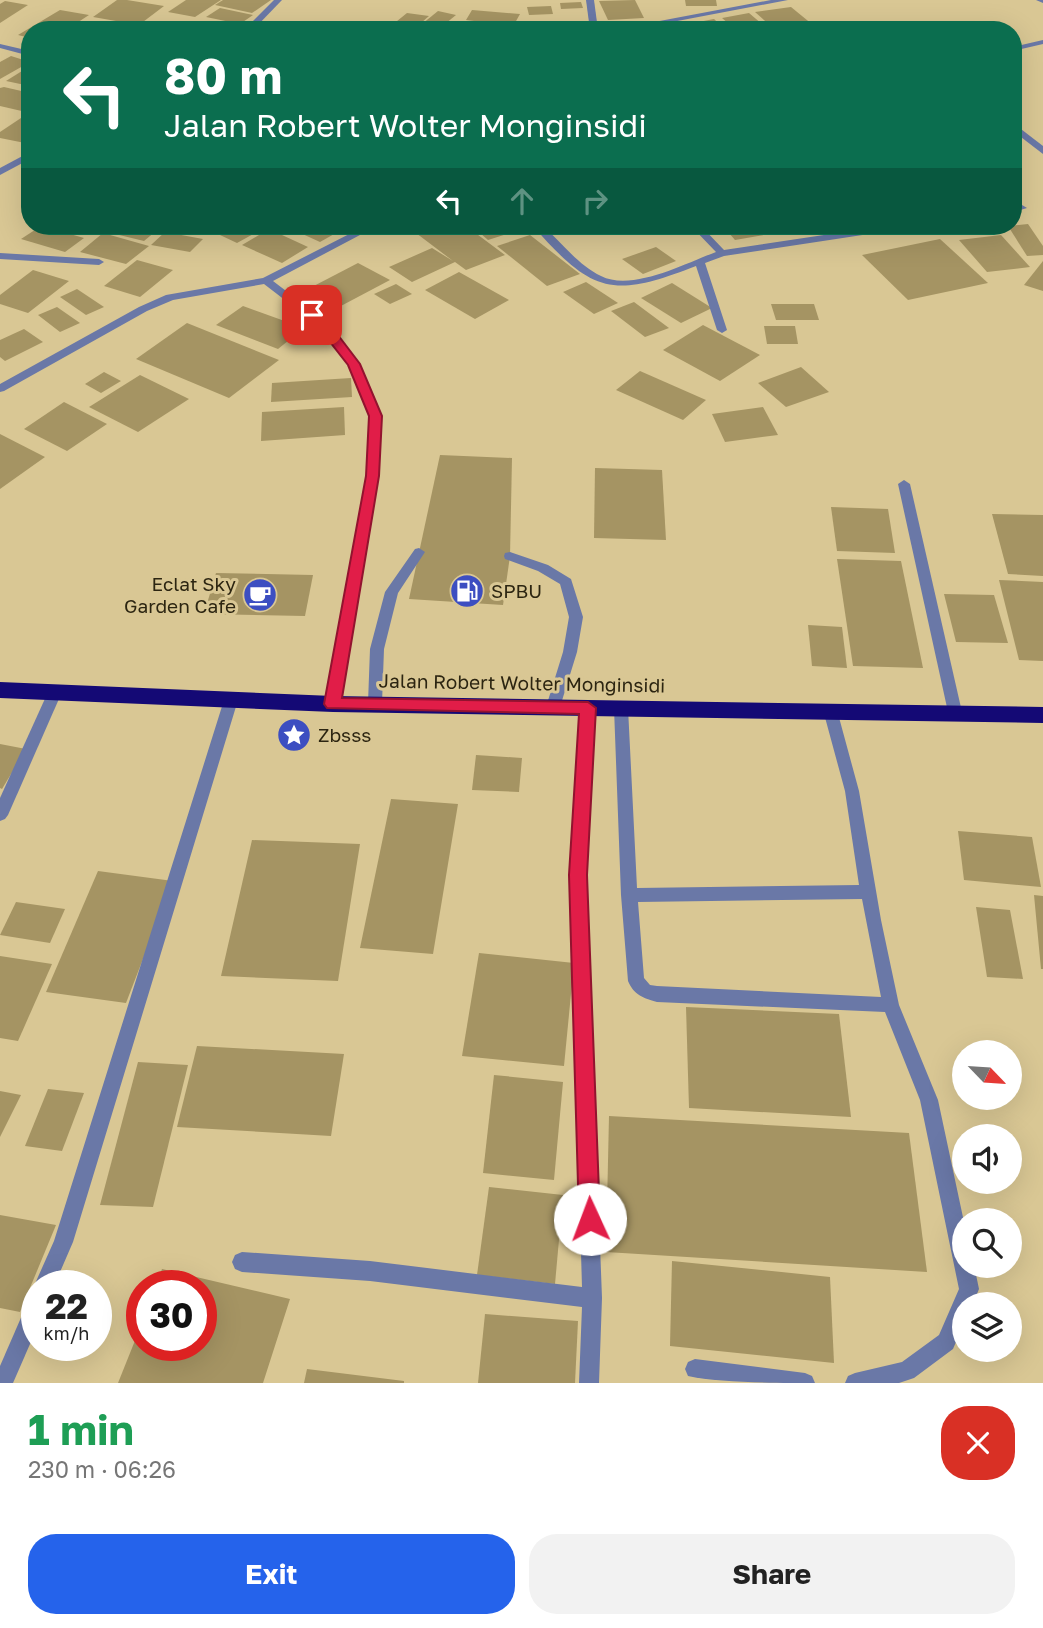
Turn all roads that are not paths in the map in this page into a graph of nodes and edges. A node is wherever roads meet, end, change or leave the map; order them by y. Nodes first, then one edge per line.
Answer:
1 (278, 0) edge
2 (590, 0) edge
3 (784, 0) edge
4 (669, 19) joint
5 (257, 21) edge
6 (593, 21) edge
7 (659, 21) edge
8 (1043, 42) edge
9 (0, 46) edge
10 (1022, 47) edge
11 (21, 52) edge
12 (1022, 133) edge
13 (1043, 150) edge
14 (21, 160) edge
15 (0, 172) edge
16 (356, 235) edge
17 (548, 235) edge
18 (705, 235) edge
19 (842, 235) edge
20 (722, 253) junction
21 (0, 256) edge
22 (699, 261) junction
23 (99, 262) dead end
24 (266, 281) junction
25 (722, 330) dead end
26 (0, 388) edge
27 (904, 484) dead end
28 (419, 552) dead end
29 (510, 556) dead end
30 (0, 690) edge
31 (55, 692) junction
32 (232, 700) junction
33 (375, 703) junction
34 (332, 704) junction
35 (553, 707) junction
36 (588, 708) junction
37 (621, 708) junction
38 (830, 710) junction
39 (955, 712) junction
40 (1043, 715) edge
41 (0, 816) edge
42 (869, 892) junction
43 (629, 895) junction
44 (891, 1005) junction
45 (242, 1262) dead end
46 (51, 1270) edge
47 (592, 1298) junction
48 (21, 1341) edge
49 (695, 1369) dead end
50 (3, 1383) edge
51 (589, 1383) edge
52 (805, 1383) edge
53 (855, 1383) edge

1 - 5 street
2 - 6 street
3 - 4 street
4 - 7 street
8 - 10 street
9 - 11 street
12 - 13 street
14 - 15 street
16 - 24 street
17 - 22 street
18 - 20 street
19 - 20 street
20 - 22 street
21 - 23 street
22 - 25 street
24 - 26 street
24 - 34 street
27 - 39 street
28 - 33 street
29 - 35 street
30 - 31 highway, Jalan Robert Wolter Monginsidi
31 - 32 highway, Jalan Robert Wolter Monginsidi
31 - 41 street
32 - 34 highway, Jalan Robert Wolter Monginsidi
32 - 46 street
33 - 34 highway, Jalan Robert Wolter Monginsidi
33 - 35 highway, Jalan Robert Wolter Monginsidi
35 - 36 highway, Jalan Robert Wolter Monginsidi
36 - 37 highway, Jalan Robert Wolter Monginsidi
36 - 47 street
37 - 38 highway, Jalan Robert Wolter Monginsidi
37 - 43 street
38 - 39 highway, Jalan Robert Wolter Monginsidi
38 - 42 street
39 - 40 highway, Jalan Robert Wolter Monginsidi
42 - 43 street
42 - 44 street
43 - 44 street
44 - 53 street
45 - 47 street
47 - 51 street
48 - 50 street
49 - 52 street

